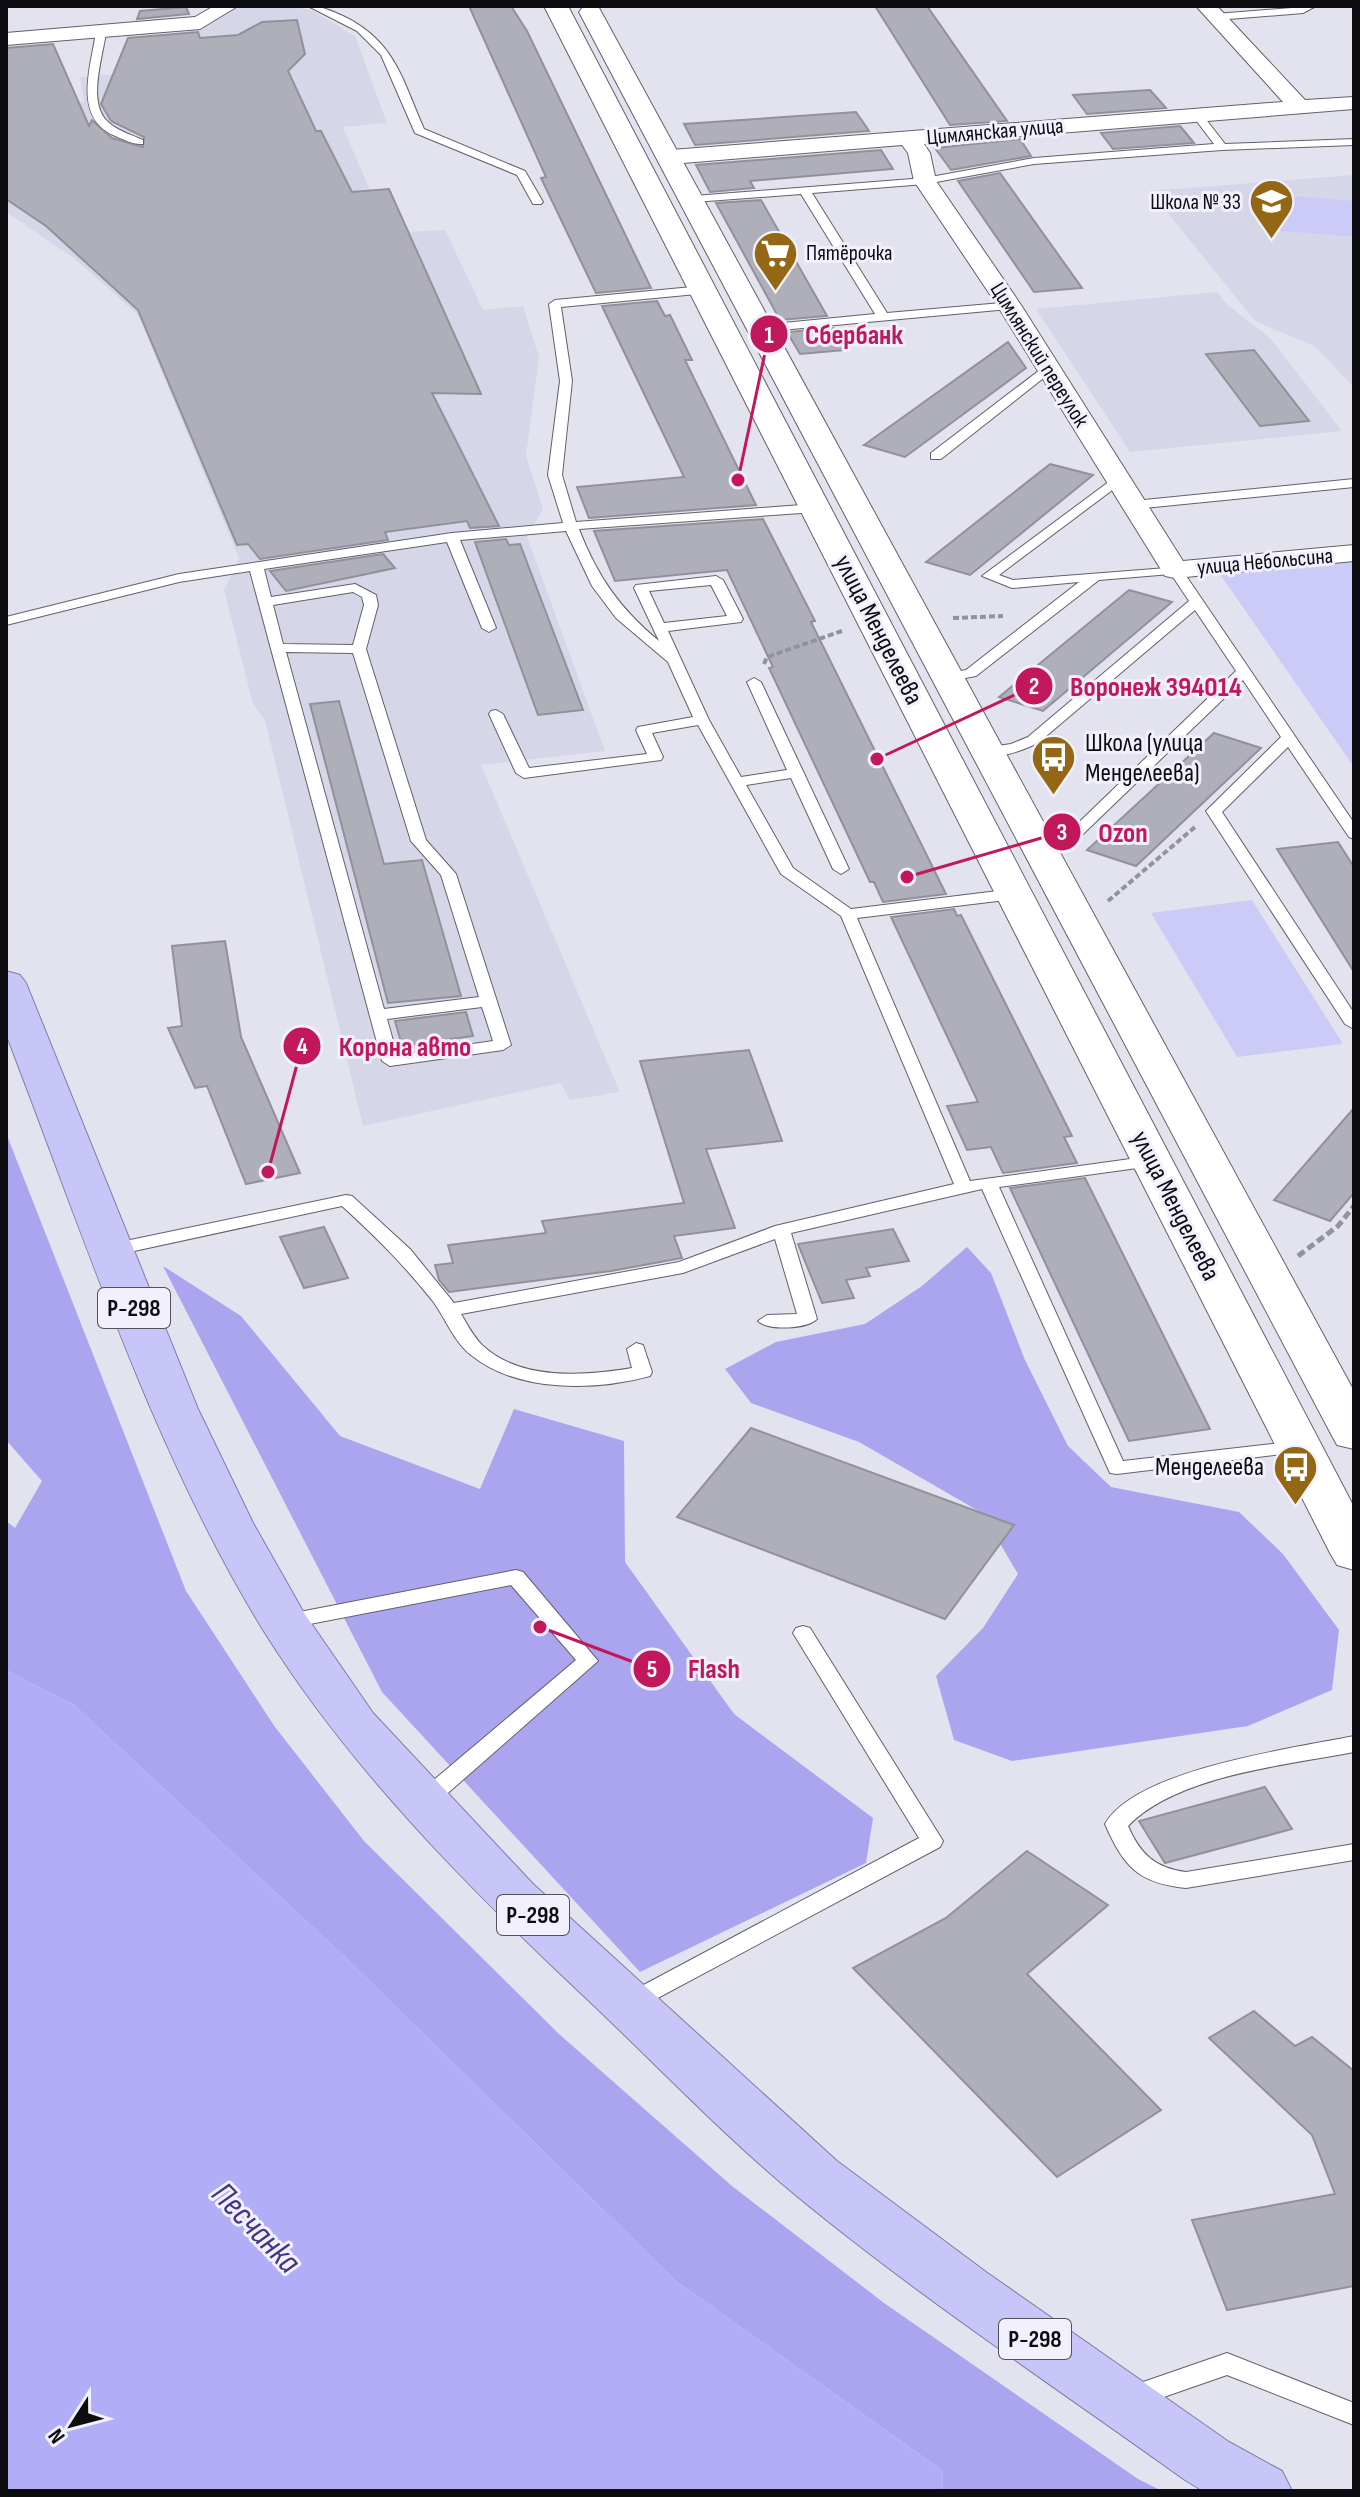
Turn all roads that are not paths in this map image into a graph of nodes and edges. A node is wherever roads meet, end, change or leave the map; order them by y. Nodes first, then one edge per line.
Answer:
1 (228, 6) edge
2 (313, 6) edge
3 (556, 6) edge
4 (589, 6) edge
5 (1311, 6) edge
6 (1211, 11) edge
7 (101, 32) junction
8 (6, 39) edge
9 (1354, 103) edge
10 (1299, 107) junction
11 (1197, 115) junction
12 (909, 139) junction
13 (139, 142) dead end
14 (1354, 142) edge
15 (1222, 147) junction
16 (654, 158) junction
17 (925, 181) junction
18 (804, 190) junction
19 (694, 199) junction
20 (537, 202) dead end
21 (703, 290) junction
22 (1009, 305) junction
23 (883, 317) junction
24 (763, 329) junction
25 (1049, 369) junction
26 (936, 456) dead end
27 (1118, 479) junction
28 (1354, 483) edge
29 (1134, 505) junction
30 (815, 508) junction
31 (571, 526) junction
32 (452, 537) junction
33 (1354, 553) edge
34 (256, 566) junction
35 (1175, 570) junction
36 (1095, 576) junction
37 (265, 602) junction
38 (1197, 602) junction
39 (6, 621) edge
40 (489, 628) dead end
41 (659, 628) junction
42 (278, 648) junction
43 (359, 649) junction
44 (674, 660) junction
45 (1244, 671) junction
46 (949, 677) junction
47 (754, 682) road end
48 (496, 714) dead end
49 (702, 720) junction
50 (1289, 738) junction
51 (989, 751) junction
52 (797, 773) junction
53 (737, 782) junction
54 (1354, 834) edge
55 (1039, 845) junction
56 (841, 869) dead end
57 (1014, 894) junction
58 (848, 914) junction
59 (6, 983) edge
60 (489, 1001) junction
61 (378, 1015) junction
62 (1353, 1024) edge
63 (1204, 1153) junction
64 (1152, 1161) junction
65 (988, 1183) junction
66 (964, 1187) junction
67 (781, 1230) junction
68 (111, 1250) junction
69 (449, 1310) junction
70 (767, 1321) dead end
71 (636, 1349) dead end
72 (1354, 1434) edge
73 (1299, 1447) junction
74 (1354, 1553) edge
75 (284, 1622) junction
76 (803, 1633) dead end
77 (1354, 1744) edge
78 (422, 1803) junction
79 (1354, 1852) edge
80 (628, 2004) junction
81 (1121, 2400) junction
82 (1354, 2414) edge
83 (1260, 2491) edge

1 - 7 street
2 - 20 lane
3 - 16 street, улица Менделеева
4 - 16 street, улица Менделеева
5 - 6 lane
6 - 10 street
7 - 8 street
7 - 13 lane
9 - 10 street, Цимлянская улица
10 - 11 street, Цимлянская улица
11 - 12 street, Цимлянская улица
11 - 15 lane
12 - 16 street, Цимлянская улица
12 - 17 street, Цимлянский переулок
14 - 15 lane
15 - 17 lane
16 - 19 street, улица Менделеева
16 - 21 street, улица Менделеева
17 - 18 lane
17 - 22 street, Цимлянский переулок
18 - 19 lane
18 - 23 lane
19 - 24 street, улица Менделеева
21 - 30 street, улица Менделеева
21 - 31 lane
22 - 23 lane
22 - 25 street, Цимлянский переулок
23 - 24 lane
24 - 46 street, улица Менделеева
25 - 26 lane
25 - 27 street, Цимлянский переулок
27 - 29 street, Цимлянский переулок
27 - 36 lane
28 - 29 lane
29 - 35 street, Цимлянский переулок
30 - 31 lane
30 - 57 street, улица Менделеева
31 - 32 lane
31 - 44 lane
32 - 34 lane
32 - 40 lane
33 - 35 street, улица Небольсина
34 - 37 lane
34 - 39 lane
35 - 36 lane
35 - 38 lane
36 - 46 lane
37 - 42 lane
37 - 43 lane
38 - 45 lane
38 - 51 lane
41 - 41 lane
41 - 44 lane
42 - 43 lane
42 - 61 lane
43 - 60 lane
44 - 49 lane
45 - 50 lane
45 - 55 lane
46 - 51 street, улица Менделеева
47 - 52 lane
48 - 49 lane
49 - 53 lane
50 - 54 lane
50 - 62 lane
51 - 55 street, улица Менделеева
52 - 53 lane
52 - 56 lane
53 - 58 lane
55 - 63 street, улица Менделеева
57 - 58 lane
57 - 64 street, улица Менделеева
58 - 66 lane
59 - 68 highway, Р-298
60 - 61 lane
60 - 61 lane
63 - 64 street
63 - 72 street, улица Менделеева
64 - 65 lane
64 - 73 street, улица Менделеева
65 - 66 lane
65 - 73 lane
66 - 67 lane
67 - 69 lane
67 - 70 lane
68 - 69 lane
68 - 75 highway, Р-298
69 - 71 lane
73 - 74 street, улица Менделеева
75 - 78 highway, Р-298
75 - 78 lane
76 - 80 lane
77 - 79 lane
78 - 80 highway, Р-298
80 - 81 highway, Р-298
81 - 82 lane
81 - 83 highway, Р-298

